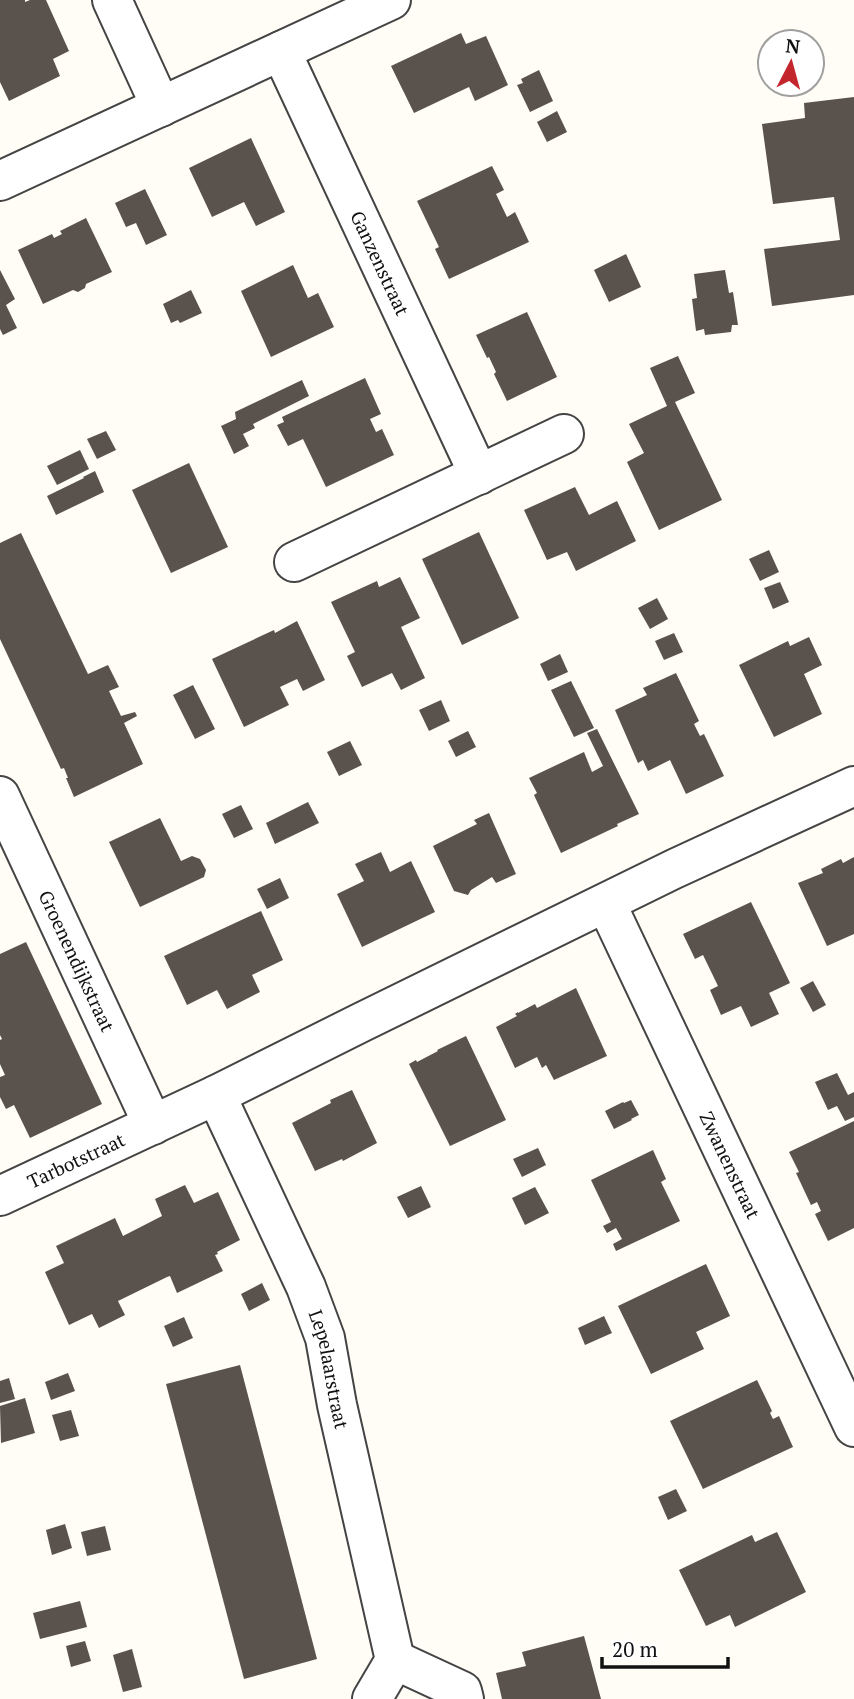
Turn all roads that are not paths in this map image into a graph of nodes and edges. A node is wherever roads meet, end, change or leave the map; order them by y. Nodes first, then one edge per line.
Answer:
1 (112, 0) edge
2 (391, 0) edge
3 (281, 51) junction
4 (161, 107) junction
5 (0, 181) edge
6 (564, 434) dead end
7 (479, 475) junction
8 (294, 562) dead end
9 (854, 786) edge
10 (0, 796) edge
11 (606, 903) junction
12 (216, 1096) junction
13 (153, 1125) junction
14 (0, 1196) edge
15 (854, 1427) edge
16 (395, 1660) junction
17 (372, 1699) edge
18 (464, 1699) edge

1 - 4 street
2 - 3 street
3 - 4 street
3 - 7 street, Ganzenstraat
4 - 5 street
6 - 7 street
7 - 8 street
9 - 11 street
10 - 13 street, Groenendijkstraat
11 - 12 street
11 - 15 street, Zwanenstraat
12 - 13 street
12 - 16 street, Lepelaarstraat
13 - 14 street, Tarbotstraat
16 - 17 street
16 - 18 street

